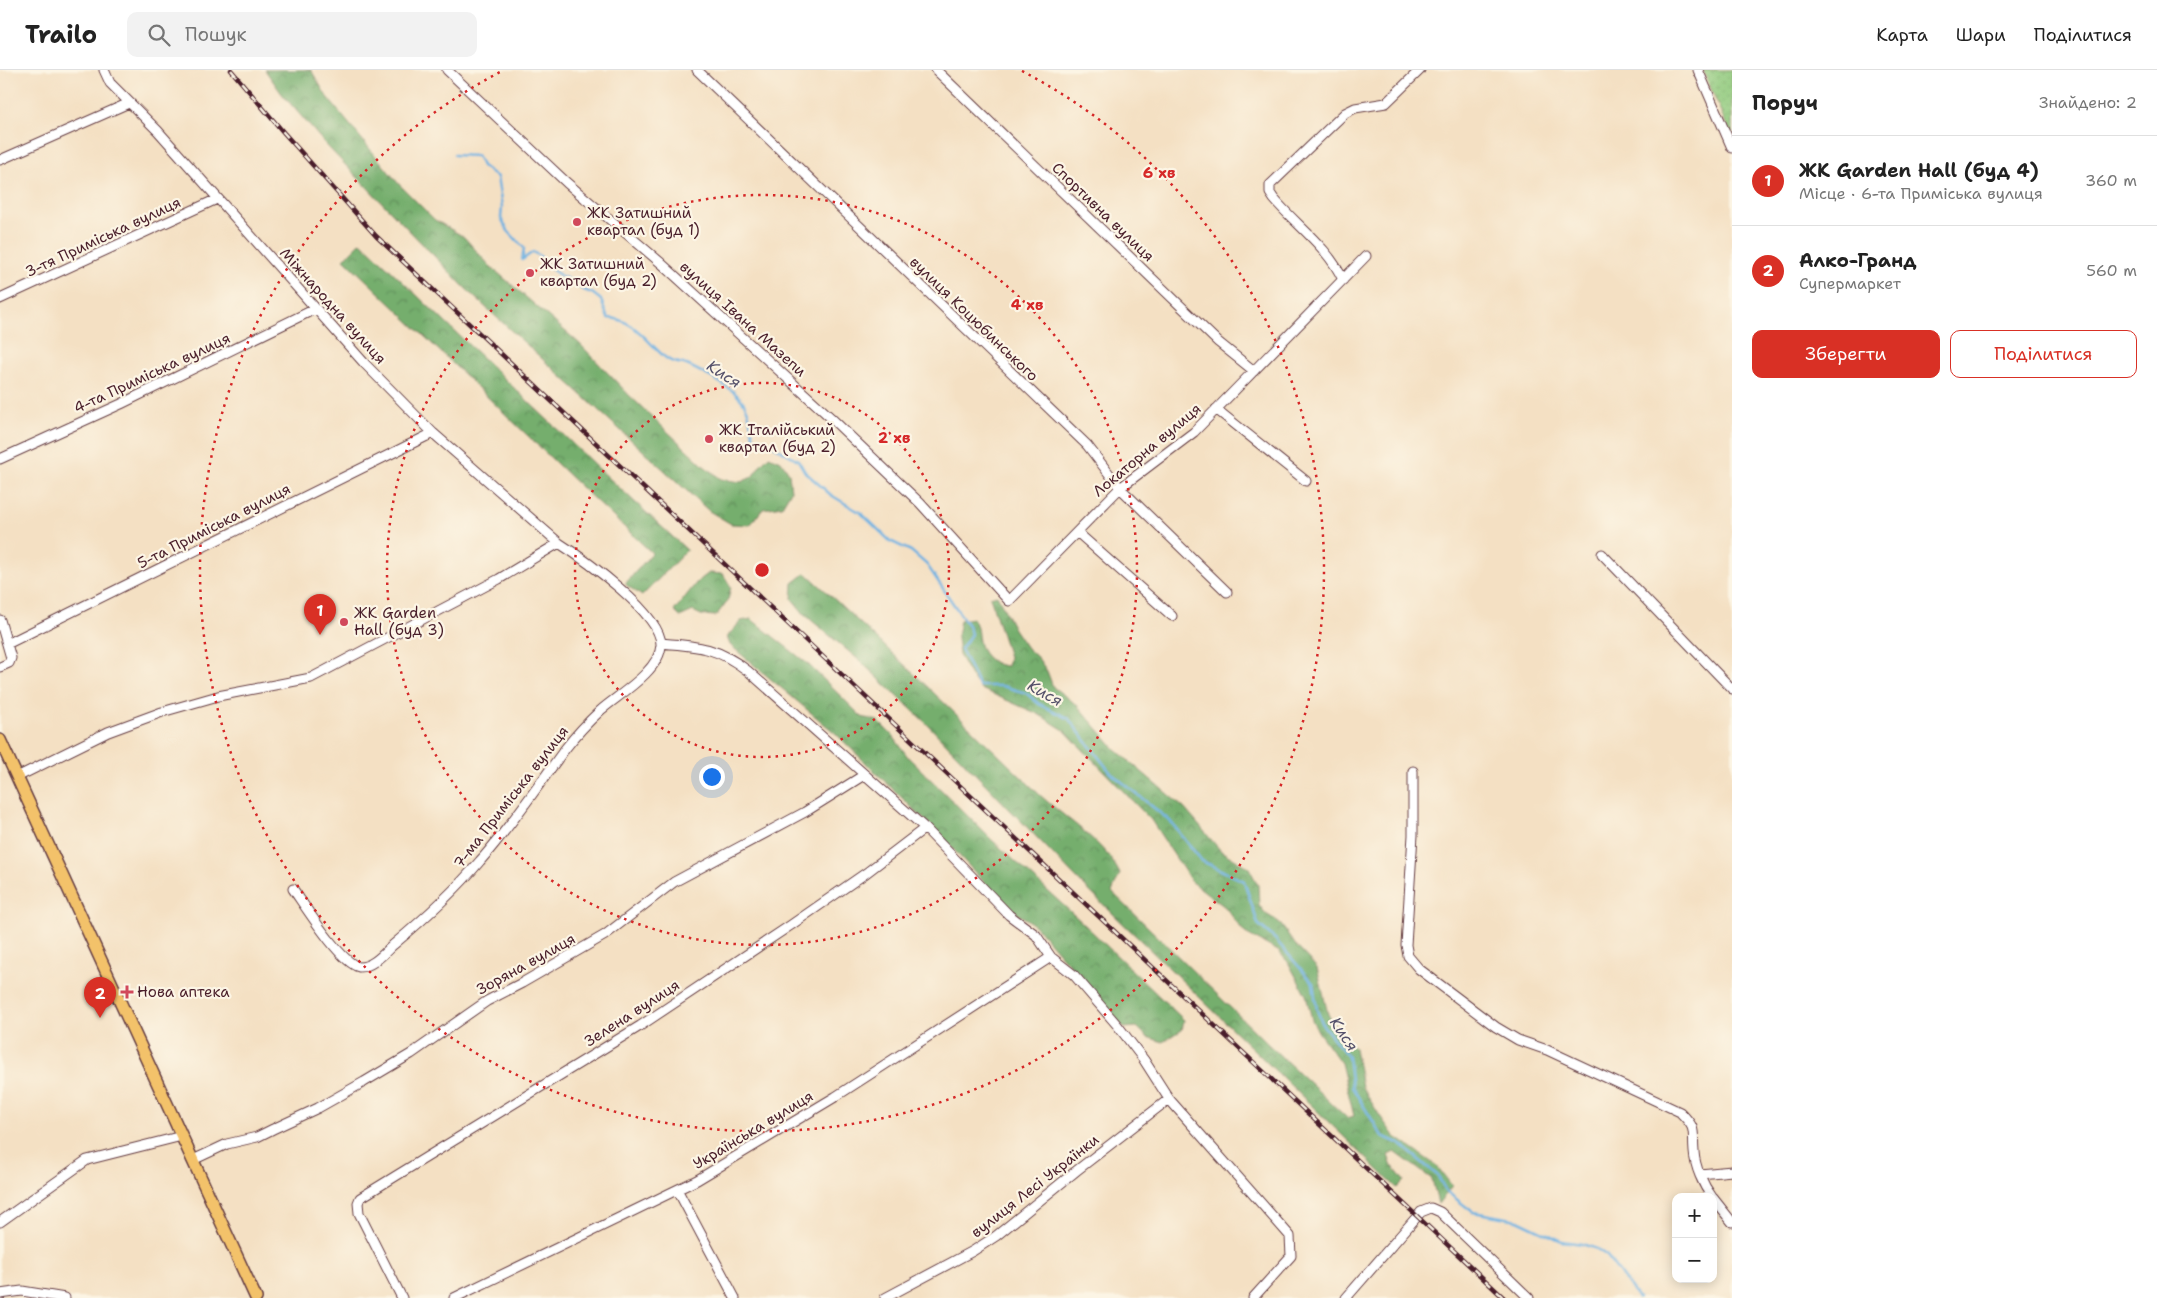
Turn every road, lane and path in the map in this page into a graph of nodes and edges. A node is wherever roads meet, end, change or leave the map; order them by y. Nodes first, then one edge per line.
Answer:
1 (104, 70) edge
2 (447, 70) edge
3 (697, 70) edge
4 (936, 70) edge
5 (1420, 70) edge
6 (1698, 70) edge
7 (129, 103) junction
8 (1732, 148) edge
9 (0, 160) edge
10 (217, 199) junction
11 (1366, 256) dead end
12 (1343, 280) junction
13 (0, 299) edge
14 (315, 309) junction
15 (1254, 371) junction
16 (1216, 409) junction
17 (433, 433) junction
18 (0, 460) edge
19 (1306, 481) dead end
20 (1120, 488) junction
21 (1077, 532) junction
22 (559, 543) junction
23 (1602, 554) dead end
24 (1227, 592) dead end
25 (1009, 601) joint
26 (1172, 616) dead end
27 (0, 620) edge
28 (661, 643) junction
29 (7, 644) junction
30 (0, 667) edge
31 (1732, 688) edge
32 (0, 740) edge
33 (1414, 771) dead end
34 (864, 775) junction
35 (17, 777) junction
36 (925, 828) junction
37 (293, 889) dead end
38 (1051, 956) junction
39 (1169, 1099) junction
40 (182, 1136) junction
41 (193, 1160) junction
42 (1732, 1171) edge
43 (1700, 1174) junction
44 (678, 1191) junction
45 (1711, 1193) edge
46 (1717, 1202) edge
47 (0, 1222) edge
48 (1732, 1222) edge
49 (1, 1295) edge
50 (65, 1298) edge
51 (256, 1298) edge
52 (402, 1298) edge
53 (454, 1298) edge
54 (735, 1298) edge
55 (885, 1298) edge
56 (1255, 1298) edge
57 (1346, 1298) edge
58 (1528, 1298) edge

1 - 7 street, Міжнародна вулиця
2 - 25 street, вулиця Івана Мазепи
3 - 20 street, вулиця Коцюбинського
4 - 15 street, Спортивна вулиця
5 - 12 street
6 - 8 street
7 - 9 street
7 - 10 street, Міжнародна вулиця
10 - 13 street, 3-тя Приміська вулиця
10 - 14 street, Міжнародна вулиця
11 - 12 street, Локаторна вулиця
12 - 15 street, Локаторна вулиця
14 - 17 street, Міжнародна вулиця
14 - 18 street, 4-та Приміська вулиця
15 - 16 street, Локаторна вулиця
16 - 19 street
16 - 20 street, Локаторна вулиця
17 - 22 street, Міжнародна вулиця
17 - 29 street, 5-та Приміська вулиця
20 - 21 street, Локаторна вулиця
20 - 24 street, вулиця Коцюбинського
21 - 25 street, Локаторна вулиця
21 - 26 street
22 - 28 street, Міжнародна вулиця
22 - 35 street
23 - 31 street
27 - 29 street
28 - 34 street
28 - 37 street, 7-ма Приміська вулиця
29 - 30 street
32 - 35 main road
33 - 43 street
34 - 36 street
34 - 41 street, Зоряна вулиця
35 - 40 main road
36 - 38 street
36 - 52 street, Зелена вулиця
38 - 39 street
38 - 44 street, Українська вулиця
39 - 55 street, вулиця Лесі Українки
39 - 56 street
40 - 41 main road
40 - 47 street
41 - 51 main road
42 - 43 street
43 - 45 street
44 - 53 street, Українська вулиця
44 - 54 street
46 - 48 street
49 - 50 street
57 - 58 street

